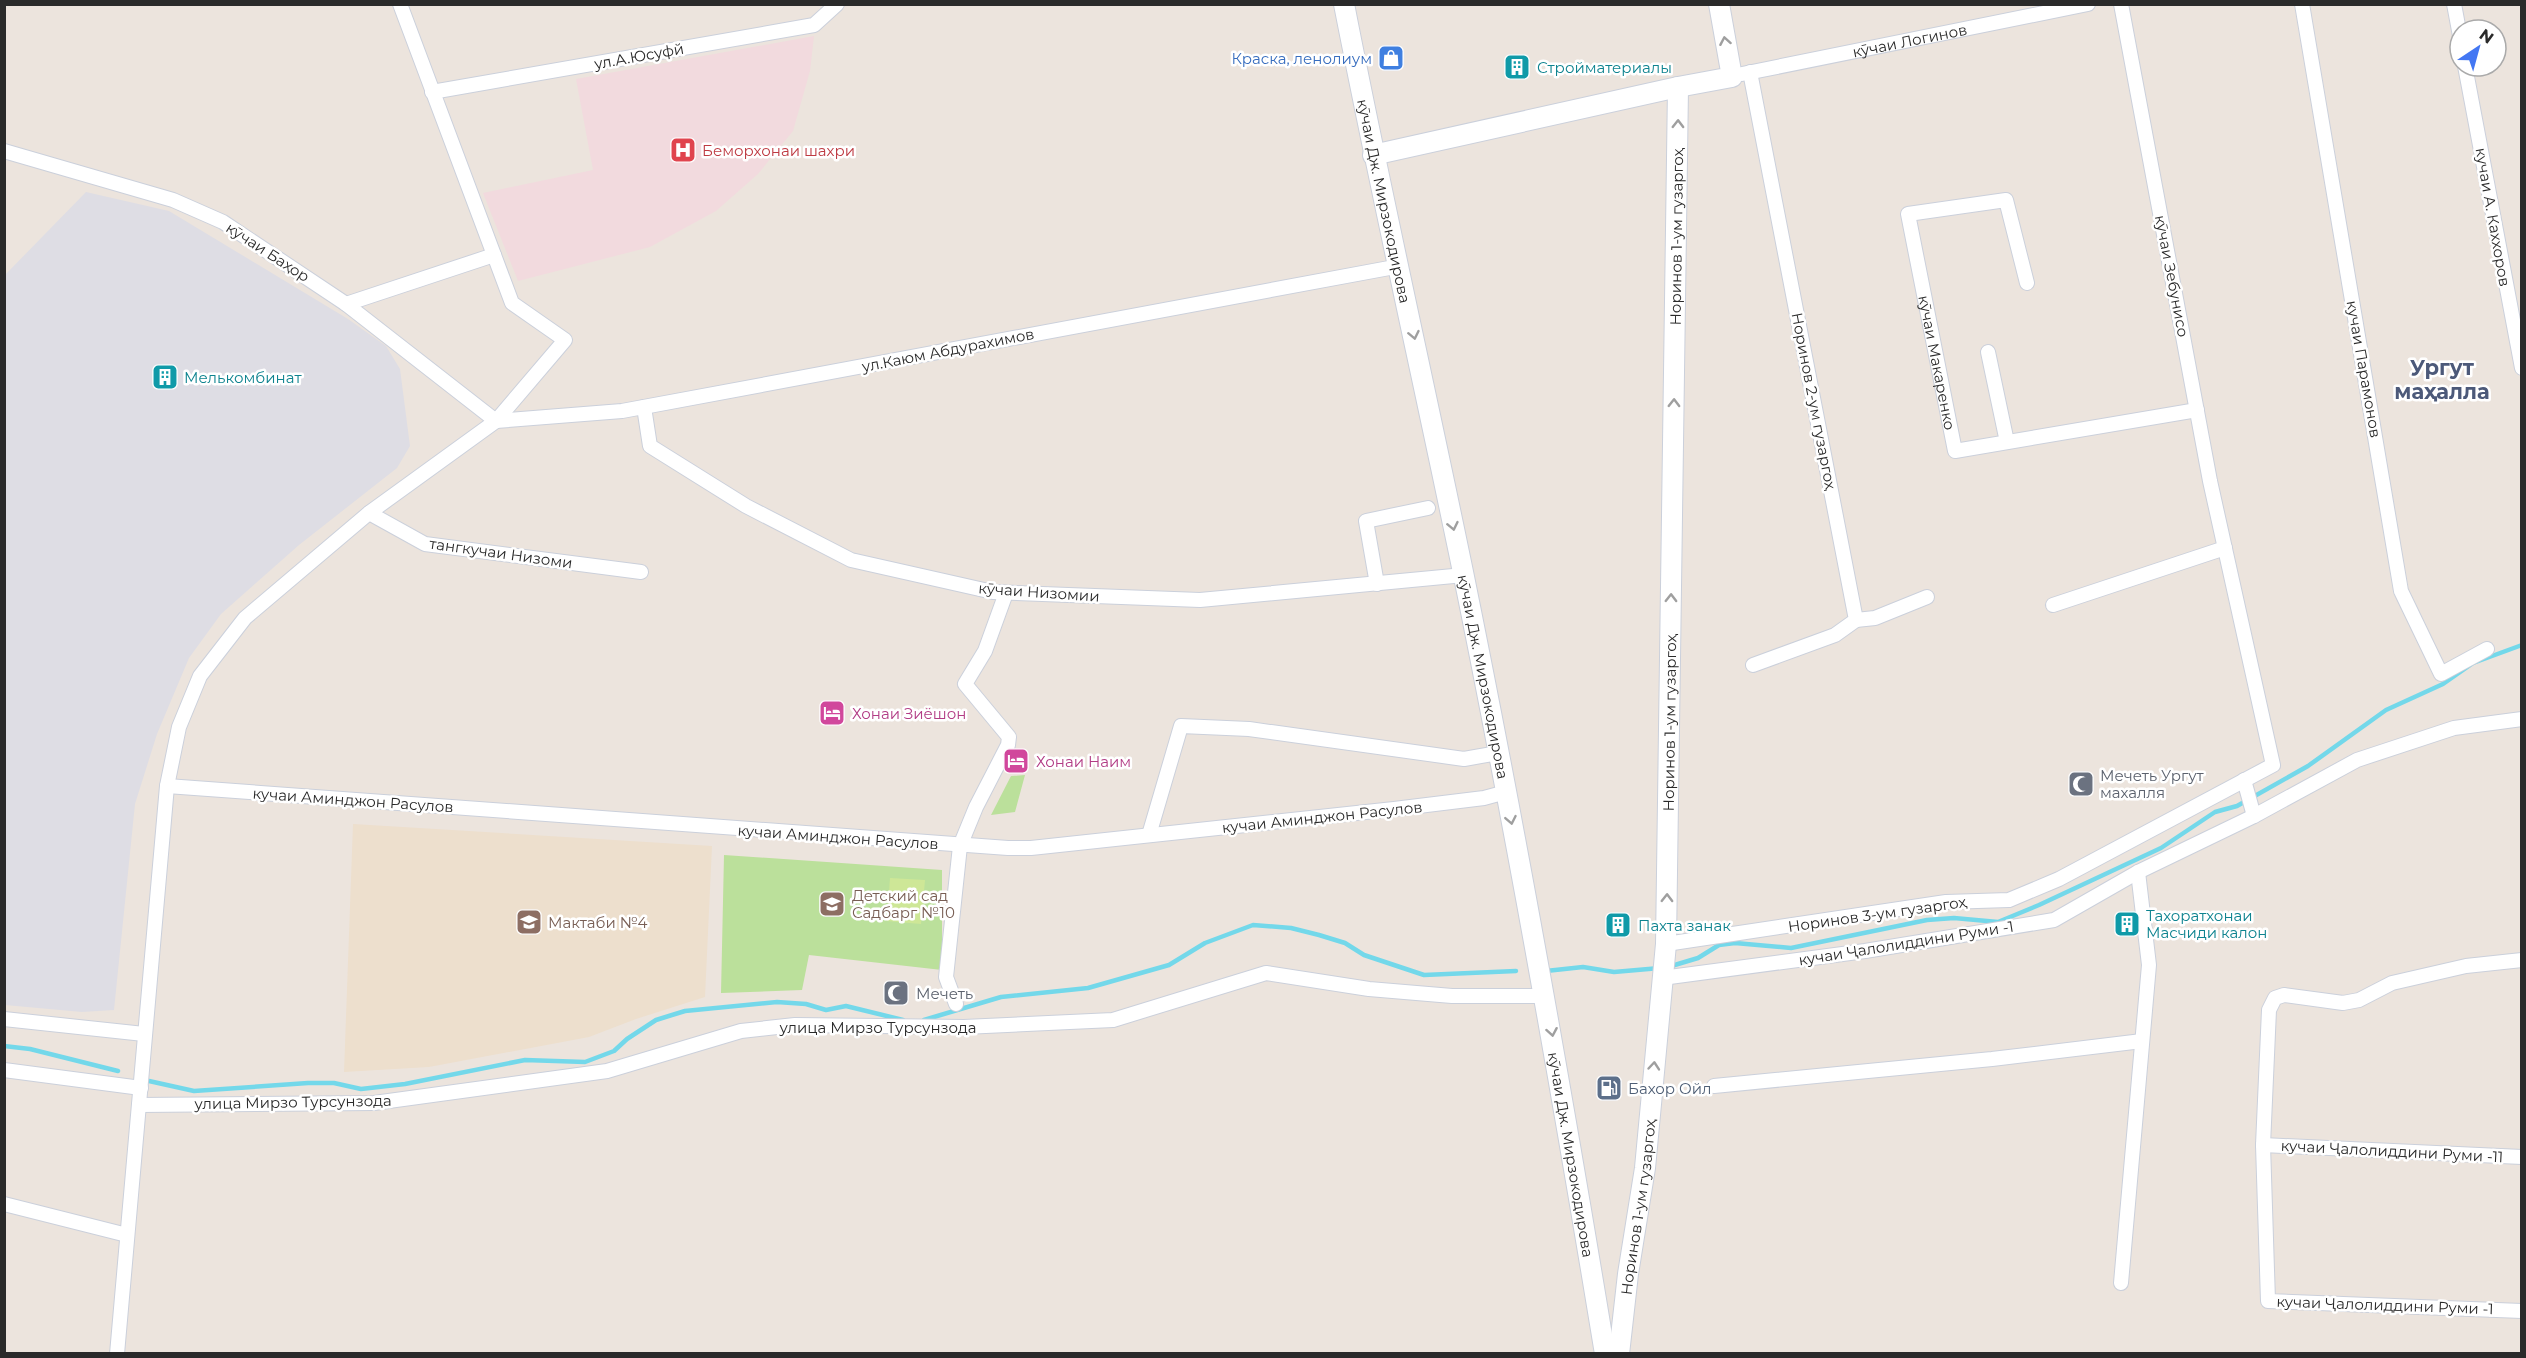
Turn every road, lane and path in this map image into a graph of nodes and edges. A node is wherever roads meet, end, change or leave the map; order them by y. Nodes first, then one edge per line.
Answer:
1 (400, 4) edge
2 (837, 4) edge
3 (1344, 4) edge
4 (1719, 4) edge
5 (2088, 4) edge
6 (2121, 4) edge
7 (2302, 4) edge
8 (1741, 74) junction
9 (2468, 78) edge
10 (1678, 87) junction
11 (432, 92) junction
12 (4, 151) edge
13 (1373, 155) junction
14 (494, 255) junction
15 (1400, 267) junction
16 (2027, 283) dead end
17 (346, 304) junction
18 (2518, 326) edge
19 (1988, 352) dead end
20 (2522, 368) edge
21 (644, 407) junction
22 (2197, 410) junction
23 (496, 421) junction
24 (2007, 442) junction
25 (1428, 508) dead end
26 (369, 513) junction
27 (2225, 548) junction
28 (641, 572) dead end
29 (1464, 575) junction
30 (1377, 584) junction
31 (1006, 592) junction
32 (1927, 597) dead end
33 (2053, 605) dead end
34 (1856, 620) junction
35 (2487, 649) dead end
36 (1753, 665) dead end
37 (2522, 719) edge
38 (1498, 753) junction
39 (2273, 765) joint
40 (2244, 780) junction
41 (167, 786) junction
42 (1506, 792) junction
43 (2254, 816) junction
44 (1149, 835) junction
45 (960, 846) junction
46 (2138, 872) junction
47 (2522, 960) edge
48 (1664, 963) junction
49 (1545, 996) junction
50 (956, 1004) dead end
51 (4, 1019) edge
52 (144, 1034) junction
53 (2142, 1041) junction
54 (4, 1070) edge
55 (1714, 1086) dead end
56 (141, 1088) junction
57 (139, 1105) junction
58 (2263, 1145) junction
59 (2522, 1157) edge
60 (4, 1204) edge
61 (128, 1235) junction
62 (2121, 1283) dead end
63 (2522, 1311) edge
64 (117, 1353) edge
65 (1605, 1353) edge
66 (1619, 1353) edge

1 - 11 street
2 - 11 street, ул.А.Юсуфй
3 - 13 street, кӯчаи Дж. Мирзокодирова
8 -> 4 street
5 - 8 street, кӯчаи Логинов
6 - 22 street, кӯчаи Зебунисо
7 - 35 street, кучаи Парамонов
8 - 10 street
8 - 34 street, Норинов 2-ум гузаргоҳ
9 - 18 street, кучаи А. Каххоров
10 - 13 street
48 -> 10 street, Норинов 1-ум гузаргоҳ
11 - 14 street
12 - 17 street, кӯчаи Баҳор
13 - 15 street, кӯчаи Дж. Мирзокодирова
14 - 17 street
14 - 23 street
15 - 21 street, ул.Каюм Абдурахимов
15 -> 29 street, кӯчаи Дж. Мирзокодирова
16 - 24 street, кӯчаи Макаренко
17 - 23 street, кӯчаи Баҳор
18 - 20 street, кучаи А. Каххоров
19 - 24 street
21 - 23 street, ул.Каюм Абдурахимов
21 - 31 street, кӯчаи Низомии
22 - 24 street, кӯчаи Макаренко
22 - 27 street, кӯчаи Зебунисо
23 - 26 street
25 - 30 street
26 - 28 street, тангкучаи Низоми
26 - 41 street
27 - 33 street
27 - 39 street, кӯчаи Зебунисо
29 - 30 street, кӯчаи Низомии
29 - 38 street, кӯчаи Дж. Мирзокодирова
30 - 31 street, кӯчаи Низомии
31 - 45 street
32 - 34 street
34 - 36 street
37 - 43 street, кучаи Ҷалолиддини Руми -1
38 - 42 street, кӯчаи Дж. Мирзокодирова
38 - 44 street
39 - 40 street, Норинов 3-ум гузаргоҳ
40 - 43 street
40 - 48 street, Норинов 3-ум гузаргоҳ
41 - 45 street, кучаи Аминджон Расулов
41 - 52 street
42 - 44 street, кучаи Аминджон Расулов
42 -> 49 street, кӯчаи Дж. Мирзокодирова
43 - 46 street, кучаи Ҷалолиддини Руми -1
44 - 45 street, кучаи Аминджон Расулов
45 - 50 street
46 - 48 street, кучаи Ҷалолиддини Руми -1
46 - 53 street
47 - 58 street, кучаи Ҷалолиддини Руми -1
66 -> 48 street, Норинов 1-ум гузаргоҳ
49 - 57 street, улица Мирзо Турсунзода
49 -> 65 street, кӯчаи Дж. Мирзокодирова
51 - 52 street
52 - 56 street
53 - 55 street
53 - 62 street
54 - 56 street
56 - 57 street
57 - 61 street
58 - 59 street, кучаи Ҷалолиддини Руми -11
58 - 63 street, кучаи Ҷалолиддини Руми -1
60 - 61 street
61 - 64 street

